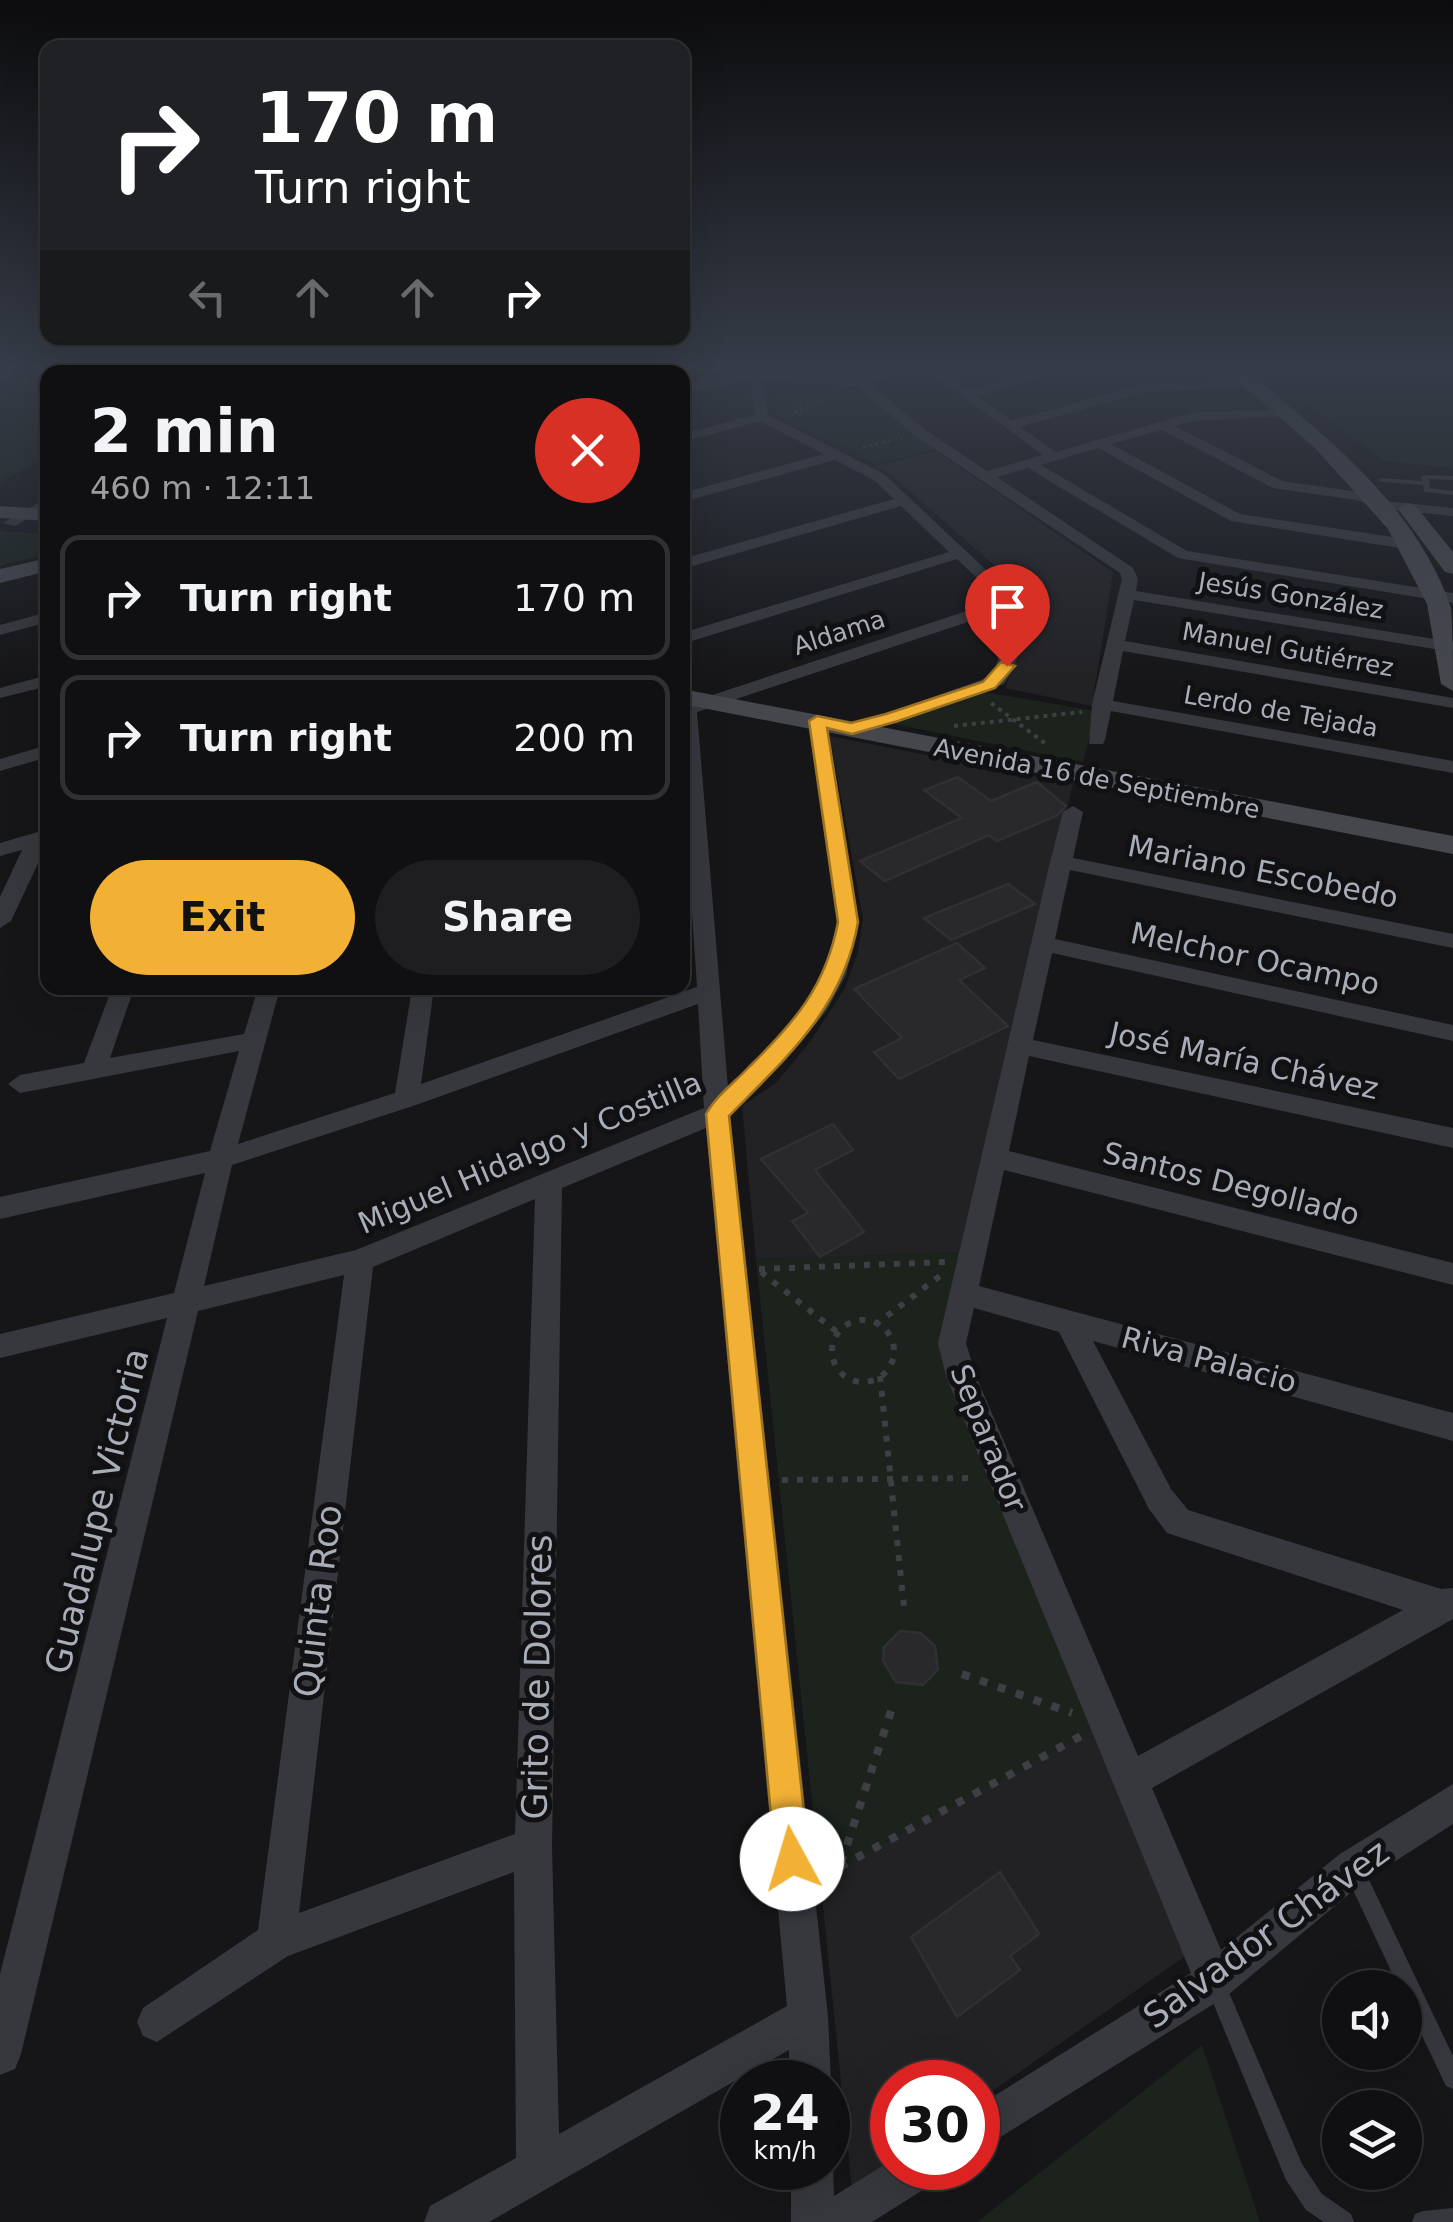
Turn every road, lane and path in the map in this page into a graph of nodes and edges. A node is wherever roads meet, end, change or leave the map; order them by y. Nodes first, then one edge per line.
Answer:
1 (765, 475) edge
2 (874, 475) edge
3 (991, 475) edge
4 (1048, 475) edge
5 (1154, 475) edge
6 (1254, 475) edge
7 (1358, 475) edge
8 (1368, 475) edge
9 (986, 476) joint
10 (1453, 478) edge
11 (1426, 483) junction
12 (1453, 493) edge
13 (690, 496) edge
14 (1383, 496) junction
15 (906, 500) junction
16 (1453, 502) edge
17 (40, 505) edge
18 (1453, 512) edge
19 (17, 517) edge
20 (1406, 544) junction
21 (962, 552) junction
22 (690, 562) edge
23 (40, 566) edge
24 (1453, 566) edge
25 (0, 576) edge
26 (1126, 594) junction
27 (1444, 597) edge
28 (1012, 602) junction
29 (40, 619) edge
30 (0, 630) edge
31 (690, 637) edge
32 (1114, 644) junction
33 (1447, 646) junction
34 (40, 682) edge
35 (1453, 684) edge
36 (974, 690) junction
37 (0, 694) edge
38 (1453, 703) edge
39 (690, 704) edge
40 (1100, 706) junction
41 (1013, 720) junction
42 (817, 721) junction
43 (852, 728) junction
44 (940, 728) dead end
45 (1096, 740) dead end
46 (40, 753) edge
47 (0, 765) edge
48 (1453, 767) edge
49 (1081, 776) junction
50 (1073, 812) dead end
51 (40, 838) edge
52 (40, 841) edge
53 (1453, 845) edge
54 (0, 850) edge
55 (1060, 862) junction
56 (0, 921) edge
57 (1453, 941) edge
58 (1043, 944) junction
59 (709, 990) junction
60 (121, 995) edge
61 (267, 995) edge
62 (424, 995) edge
63 (1453, 1033) edge
64 (256, 1040) junction
65 (1021, 1046) junction
66 (94, 1070) junction
67 (20, 1084) dead end
68 (407, 1099) junction
69 (717, 1114) junction
70 (1453, 1138) edge
71 (993, 1158) junction
72 (221, 1160) junction
73 (550, 1183) junction
74 (0, 1208) edge
75 (360, 1260) junction
76 (757, 1269) junction
77 (1453, 1274) edge
78 (759, 1288) dead end
79 (965, 1294) junction
80 (187, 1302) junction
81 (1068, 1321) junction
82 (875, 1324) junction
83 (837, 1332) junction
84 (0, 1346) edge
85 (880, 1376) junction
86 (1453, 1427) edge
87 (777, 1461) dead end
88 (980, 1478) dead end
89 (890, 1479) junction
90 (779, 1480) junction
91 (781, 1498) dead end
92 (1447, 1603) edge
93 (904, 1607) dead end
94 (962, 1674) dead end
95 (892, 1708) dead end
96 (1085, 1718) dead end
97 (1085, 1734) dead end
98 (1130, 1781) junction
99 (1453, 1802) edge
100 (533, 1846) junction
101 (818, 1859) dead end
102 (840, 1866) junction
103 (1352, 1867) junction
104 (276, 1941) junction
105 (1214, 1981) junction
106 (808, 2016) junction
107 (157, 2022) dead end
108 (0, 2054) edge
109 (809, 2060) edge
110 (1453, 2078) edge
111 (1000, 2116) edge
112 (538, 2170) junction
113 (813, 2190) edge
114 (883, 2190) edge
115 (1453, 2219) edge
116 (446, 2222) edge
117 (814, 2222) edge
118 (832, 2222) edge
119 (1343, 2222) edge
120 (1423, 2222) edge

1 - 13 street
2 - 15 street
3 - 9 street
4 - 27 street
5 - 20 street
6 - 14 street
7 - 14 main road
8 - 14 main road
9 - 26 street
10 - 11 lane
11 - 12 lane
11 - 14 lane
14 - 16 street
14 - 18 street
14 - 20 main road
14 - 24 main road
15 - 21 street
15 - 22 street
17 - 19 street
20 - 27 main road
21 - 28 street
21 - 31 street
23 - 25 main road
26 - 32 street
26 - 33 street, Jesús González
27 - 33 main road
28 - 36 street
28 - 39 street, Aldama
29 - 30 street
32 - 38 street, Manuel Gutiérrez
32 - 40 street
33 - 35 main road
34 - 37 street
36 - 41 path
36 - 43 street
39 - 42 main road, Avenida 16 de Septiembre
39 - 59 street
40 - 41 path
40 - 45 street
40 - 48 street, Lerdo de Tejada
41 - 44 path
41 - 49 path
42 - 43 main road, Avenida 16 de Septiembre
42 - 69 street, Miguel Hidalgo y Costilla
43 - 49 main road, Avenida 16 de Septiembre
46 - 47 street
49 - 53 main road, Avenida 16 de Septiembre
50 - 55 street, Separador
51 - 54 street
52 - 56 street
55 - 57 street, Mariano Escobedo
55 - 58 street, Separador
58 - 63 street, Melchor Ocampo
58 - 65 street, Separador
59 - 68 street
59 - 69 street
60 - 66 street
61 - 64 street, Guadalupe Victoria
62 - 68 street
64 - 66 street
64 - 72 street, Guadalupe Victoria
65 - 70 street, José María Chávez
65 - 71 street, Separador
66 - 67 street
68 - 72 street
69 - 73 street, Miguel Hidalgo y Costilla
69 - 106 street
71 - 77 street, Santos Degollado
71 - 79 street, Separador
72 - 74 street
72 - 80 street, Guadalupe Victoria
73 - 75 street, Miguel Hidalgo y Costilla
73 - 100 street, Grito de Dolores
75 - 80 street, Miguel Hidalgo y Costilla
75 - 104 street, Quinta Roo
76 - 78 path
76 - 82 path
76 - 83 path
79 - 81 street, Riva Palacio
79 - 98 street, Separador
80 - 84 street, Miguel Hidalgo y Costilla
80 - 108 street, Guadalupe Victoria
81 - 86 street, Riva Palacio
81 - 92 street
82 - 83 path
82 - 85 path
83 - 85 path
85 - 89 path
87 - 90 path
88 - 89 path
89 - 90 path
89 - 93 path
90 - 91 path
92 - 98 street
94 - 96 path
95 - 102 path
97 - 102 path
98 - 105 street, Separador
99 - 103 street, Salvador Chávez
100 - 104 street
100 - 112 street, Grito de Dolores
101 - 102 path
103 - 105 street, Salvador Chávez
103 - 110 lane
104 - 107 street
105 - 111 street, Salvador Chávez
105 - 119 lane
106 - 109 street
106 - 112 street
112 - 116 street
113 - 117 street
114 - 118 street
115 - 120 lane

